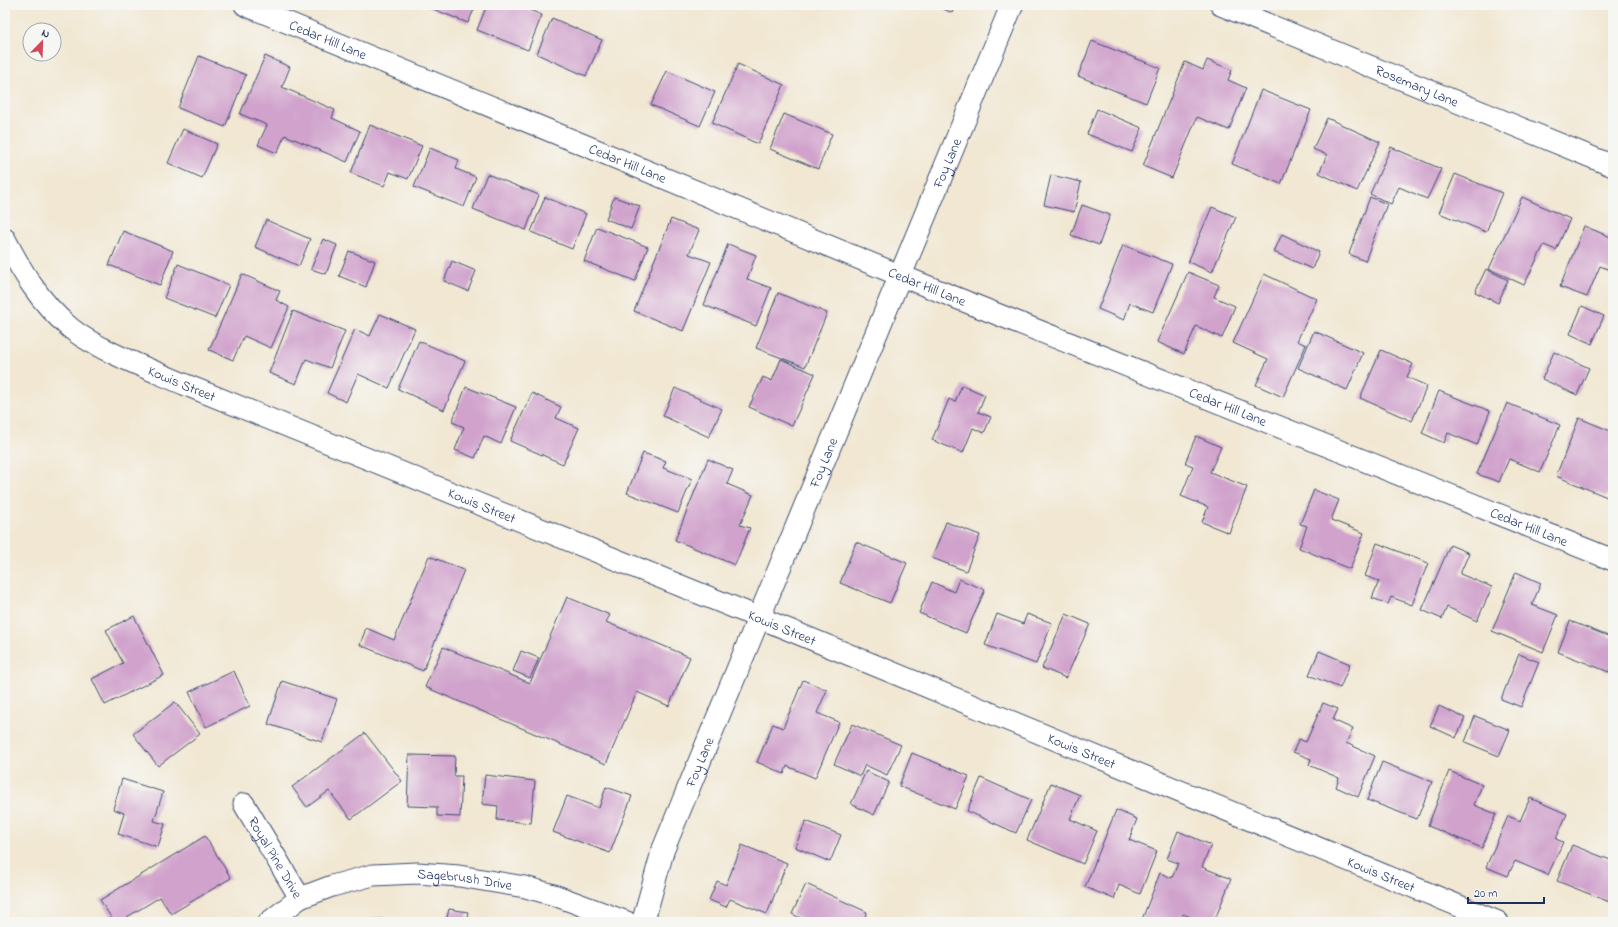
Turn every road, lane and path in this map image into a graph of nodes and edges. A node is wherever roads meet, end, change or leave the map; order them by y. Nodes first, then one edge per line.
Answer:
1 (245, 5) edge
2 (1012, 5) edge
3 (1221, 5) edge
4 (1613, 166) edge
5 (5, 239) edge
6 (899, 275) junction
7 (1613, 560) edge
8 (760, 618) junction
9 (244, 804) dead end
10 (300, 898) junction
11 (269, 922) edge
12 (627, 922) edge
13 (642, 922) edge
14 (1498, 922) edge

1 - 6 street, Cedar Hill Lane
2 - 6 street, Foy Lane
3 - 4 street, Rosemary Lane
5 - 8 street, Kowis Street
6 - 7 street, Cedar Hill Lane
6 - 8 street, Foy Lane
8 - 13 street, Foy Lane
8 - 14 street, Kowis Street
9 - 10 street, Royal Pine Drive
10 - 11 street, Royal Pine Drive
10 - 12 street, Sagebrush Drive

